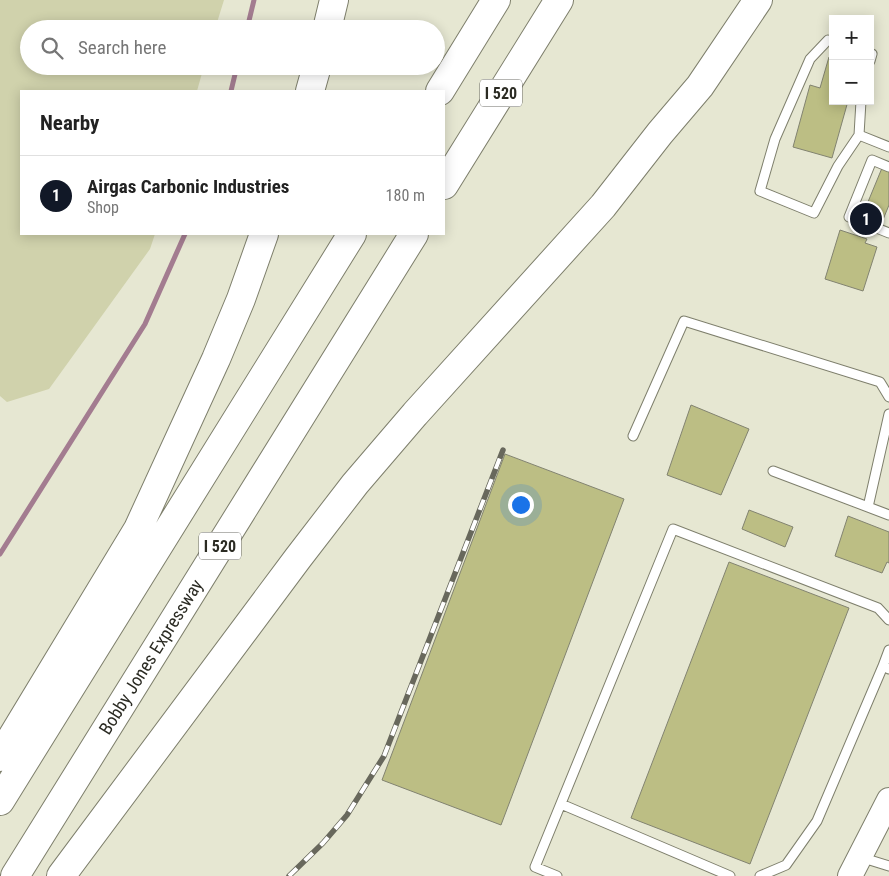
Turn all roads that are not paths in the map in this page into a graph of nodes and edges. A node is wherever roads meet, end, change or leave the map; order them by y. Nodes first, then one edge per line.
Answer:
1 (334, 0) edge
2 (496, 0) edge
3 (559, 0) edge
4 (758, 0) edge
5 (776, 0) edge
6 (329, 20) edge
7 (829, 40) edge
8 (314, 75) edge
9 (310, 90) edge
10 (441, 90) edge
11 (861, 105) edge
12 (660, 133) junction
13 (859, 135) junction
14 (889, 147) edge
15 (889, 167) edge
16 (445, 183) edge
17 (889, 233) edge
18 (264, 235) edge
19 (351, 235) edge
20 (413, 235) edge
21 (889, 397) edge
22 (889, 414) edge
23 (633, 436) dead end
24 (773, 472) dead end
25 (868, 507) junction
26 (889, 515) edge
27 (889, 620) edge
28 (889, 650) edge
29 (886, 668) edge
30 (0, 757) edge
31 (889, 800) edge
32 (0, 801) edge
33 (561, 804) junction
34 (855, 866) edge
35 (889, 866) edge
36 (21, 867) edge
37 (64, 871) edge
38 (534, 872) edge
39 (557, 876) edge
40 (730, 876) edge
41 (760, 876) edge

1 - 6 highway
2 - 10 highway
3 - 16 highway, I 520
4 - 12 highway
5 - 12 highway
7 - 13 lane
8 - 9 highway
11 - 13 lane
12 - 37 highway
13 - 14 lane
15 - 17 lane
18 - 30 highway
19 - 32 highway
20 - 36 highway, Bobby Jones Expressway / I 520
21 - 23 lane
22 - 25 lane
24 - 25 lane
25 - 26 lane
27 - 33 lane
28 - 29 lane
29 - 41 lane
31 - 34 street
33 - 38 lane
33 - 40 lane
34 - 35 lane
38 - 39 lane

